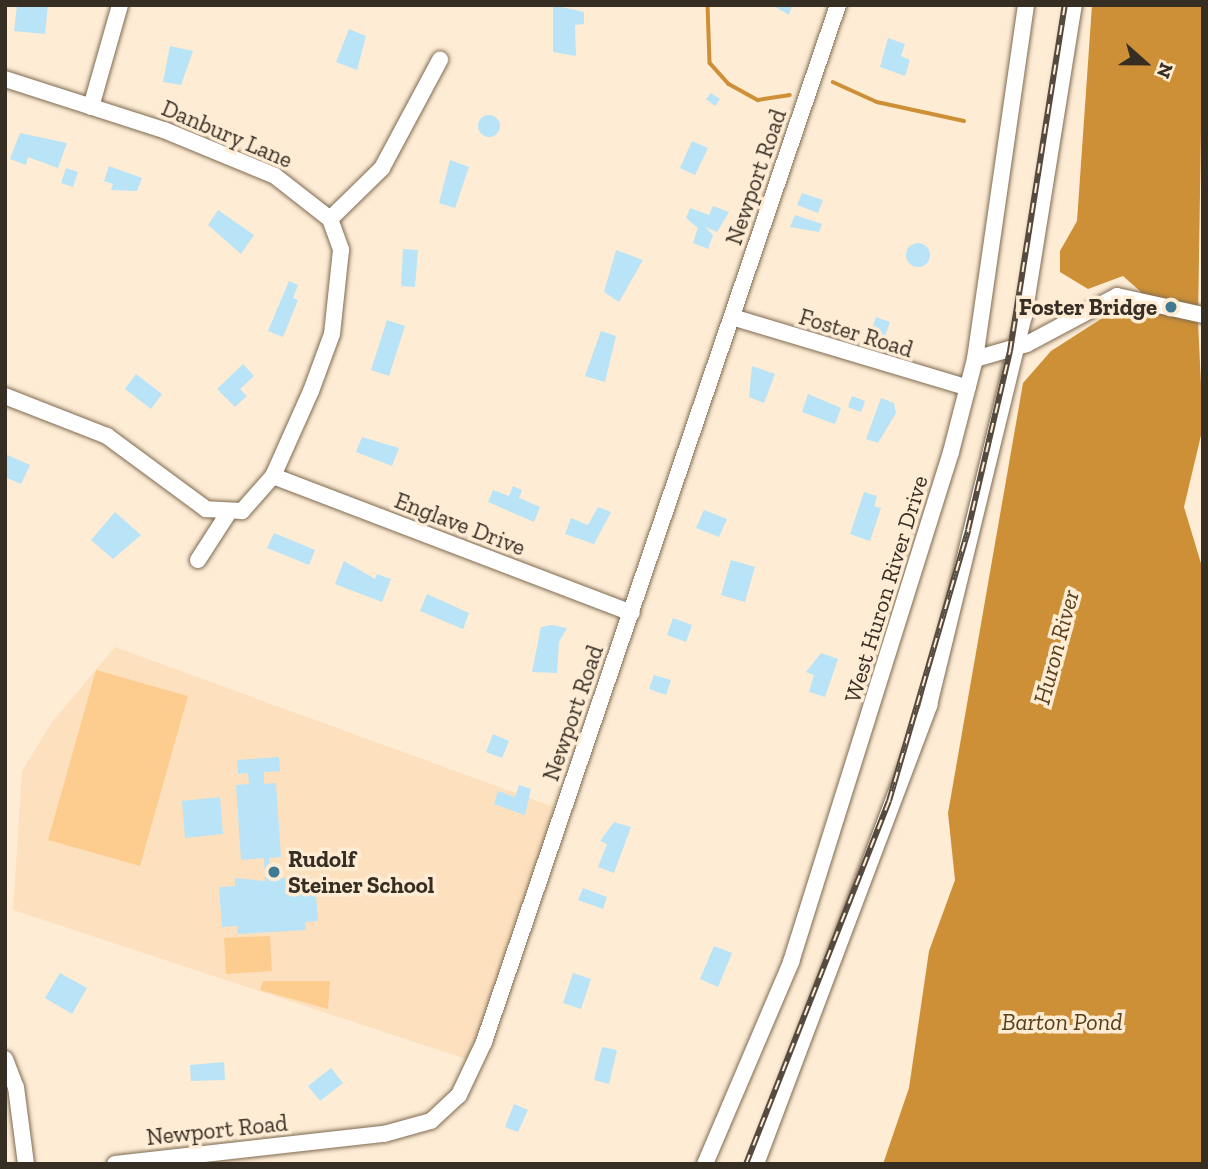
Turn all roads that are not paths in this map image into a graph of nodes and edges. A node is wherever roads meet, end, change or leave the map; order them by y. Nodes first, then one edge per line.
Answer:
1 (120, 5) edge
2 (838, 5) edge
3 (1026, 5) edge
4 (1074, 5) edge
5 (440, 60) dead end
6 (5, 79) edge
7 (91, 107) junction
8 (330, 219) junction
9 (1203, 316) edge
10 (732, 317) junction
11 (1017, 348) junction
12 (975, 359) junction
13 (968, 388) junction
14 (5, 396) edge
15 (272, 476) junction
16 (228, 515) junction
17 (198, 560) dead end
18 (632, 613) junction
19 (5, 1059) edge
20 (289, 1146) junction
21 (26, 1164) edge
22 (116, 1164) edge
23 (291, 1164) edge
24 (705, 1164) edge
25 (756, 1164) edge

1 - 7 street
2 - 10 street, Newport Road
3 - 12 street, West Huron River Drive
4 - 11 street
5 - 8 street
6 - 7 street, Danbury Lane
7 - 8 street, Danbury Lane
8 - 15 street
9 - 11 street
10 - 13 street, Foster Road
10 - 18 street, Newport Road
11 - 12 street
11 - 25 street
12 - 13 street, West Huron River Drive
13 - 24 street, West Huron River Drive
14 - 16 street
15 - 16 street
15 - 18 street, Englave Drive
16 - 17 street
18 - 20 street, Newport Road
19 - 21 street
20 - 22 street, Newport Road
20 - 23 street

